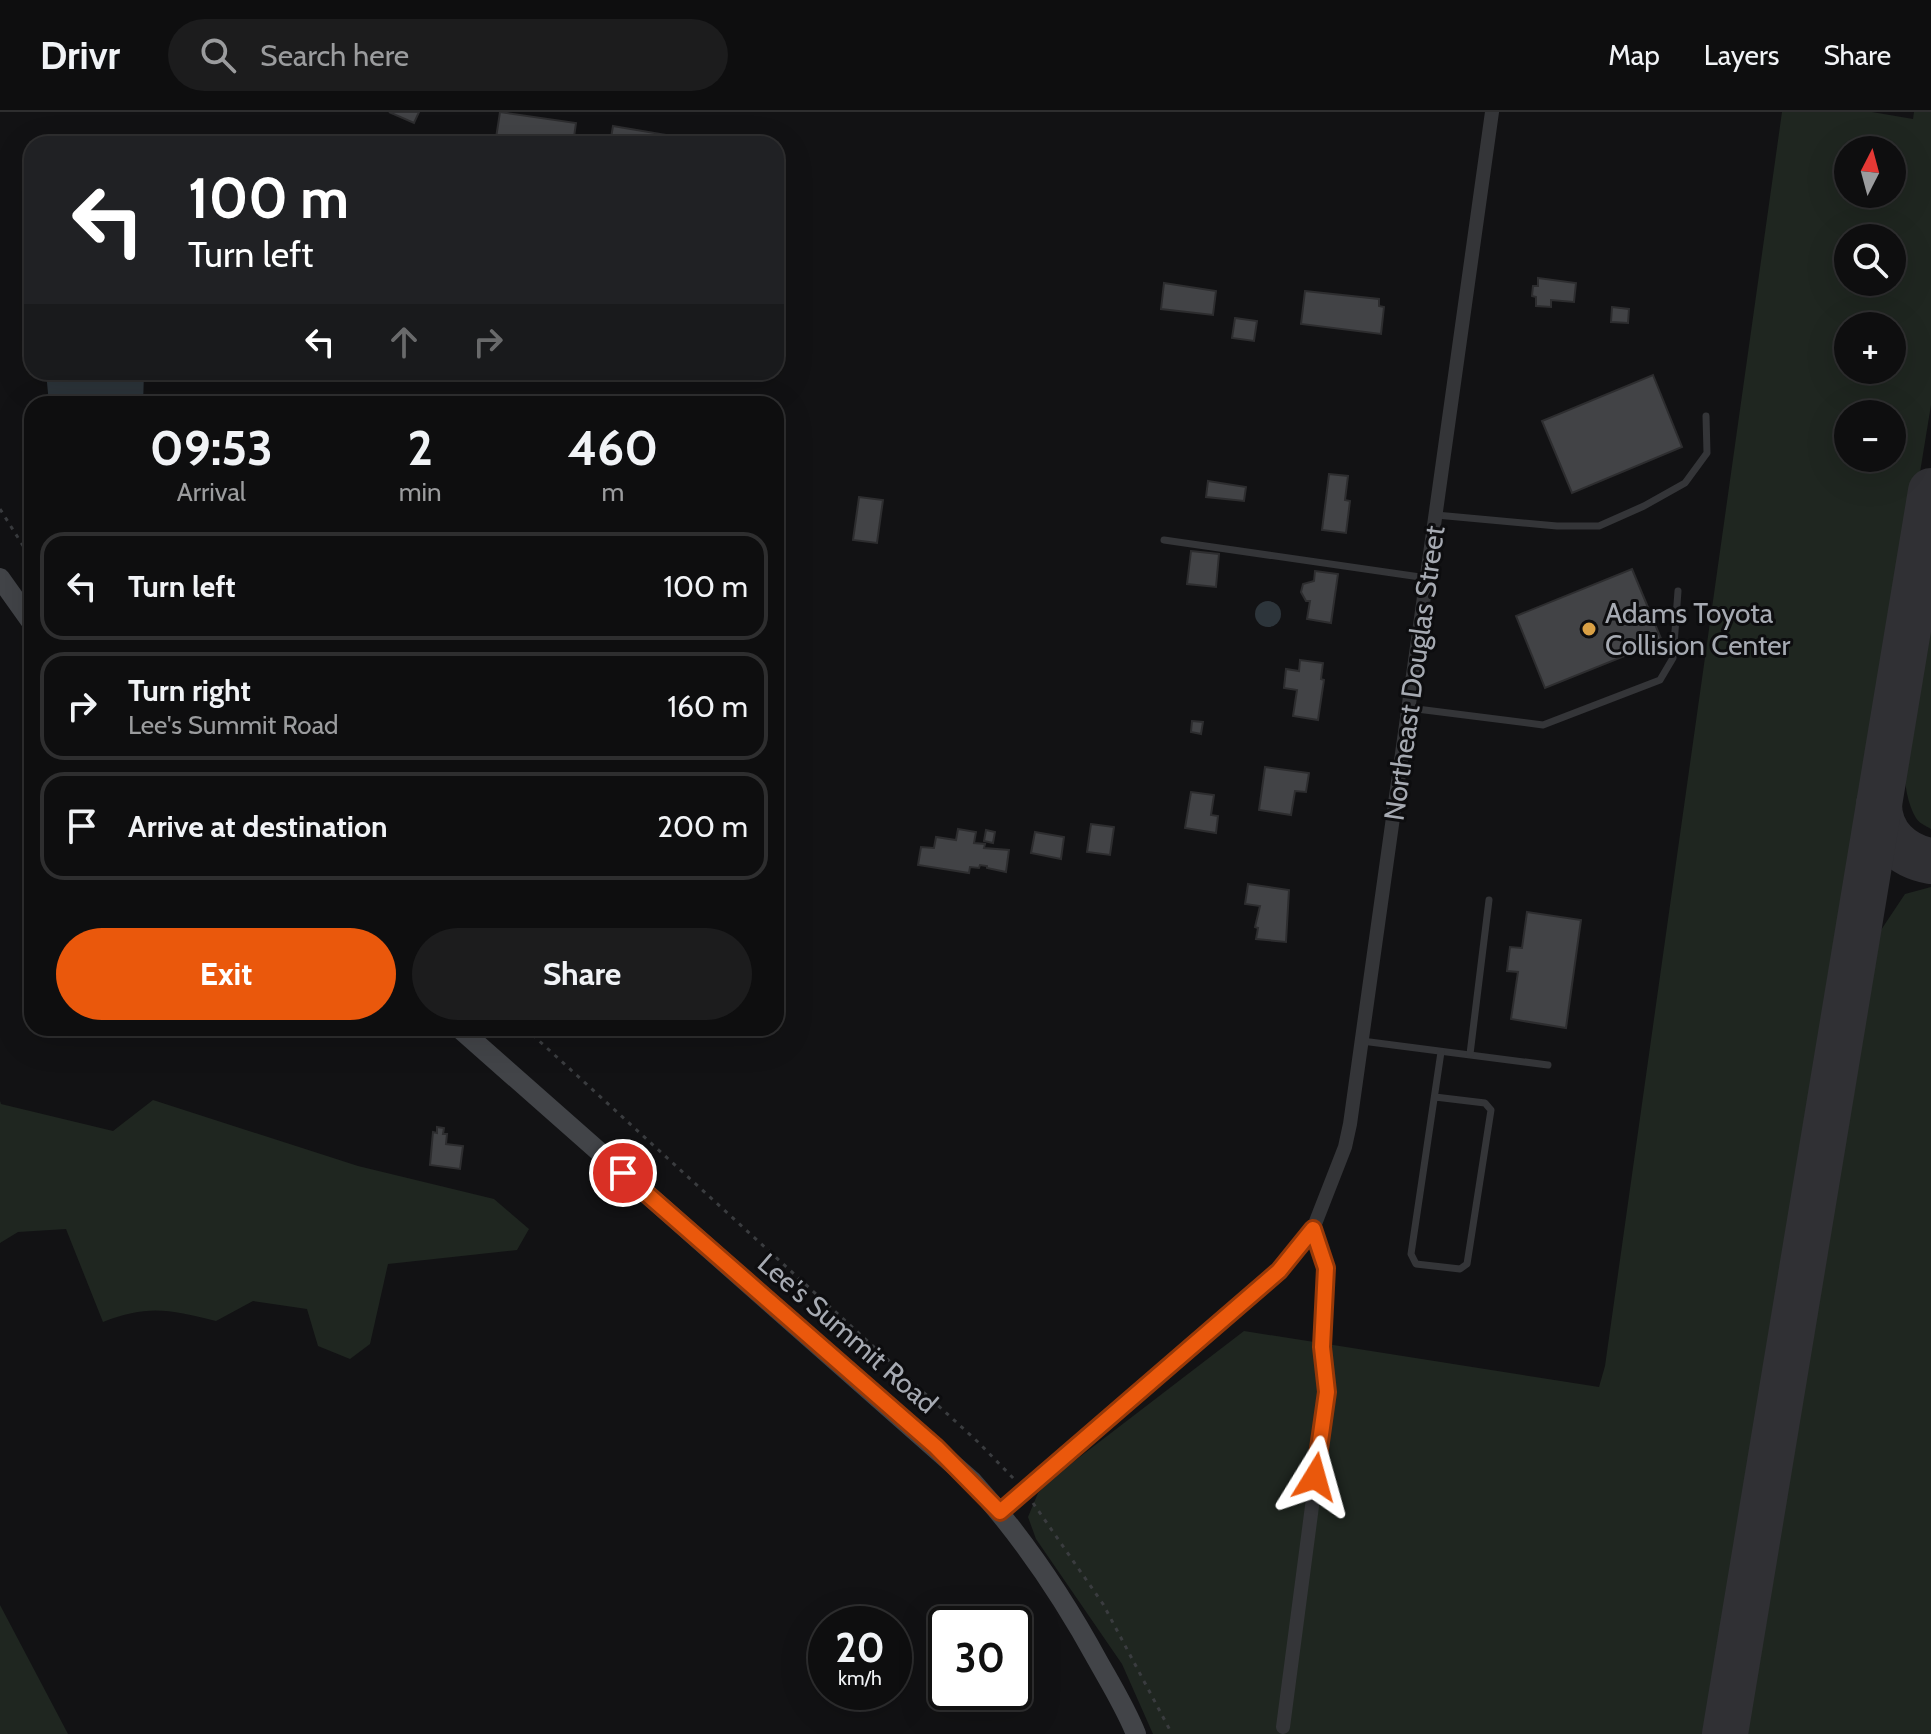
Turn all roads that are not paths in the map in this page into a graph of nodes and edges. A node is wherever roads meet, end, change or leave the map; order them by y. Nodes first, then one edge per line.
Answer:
1 (1492, 112) edge
2 (1706, 416) dead end
3 (1436, 515) junction
4 (1164, 540) dead end
5 (0, 578) edge
6 (1427, 578) junction
7 (1678, 591) dead end
8 (24, 612) edge
9 (1409, 708) junction
10 (1489, 900) dead end
11 (468, 1036) edge
12 (1362, 1041) junction
13 (1441, 1052) junction
14 (1470, 1054) junction
15 (1548, 1065) dead end
16 (1435, 1097) junction
17 (1313, 1229) junction
18 (1000, 1512) junction
19 (1283, 1727) dead end
20 (1136, 1734) edge

1 - 3 street, Northeast Douglas Street
2 - 3 lane
3 - 6 street, Northeast Douglas Street
4 - 6 lane
5 - 8 main road
6 - 9 street, Northeast Douglas Street
7 - 9 lane
9 - 12 street, Northeast Douglas Street
10 - 14 lane
11 - 18 main road, Lee's Summit Road
12 - 13 lane
12 - 17 street, Northeast Douglas Street
13 - 14 lane
13 - 16 lane
14 - 15 lane
16 - 16 lane
17 - 18 street, Northeast Douglas Street
17 - 19 street
18 - 20 main road, Lee's Summit Road

